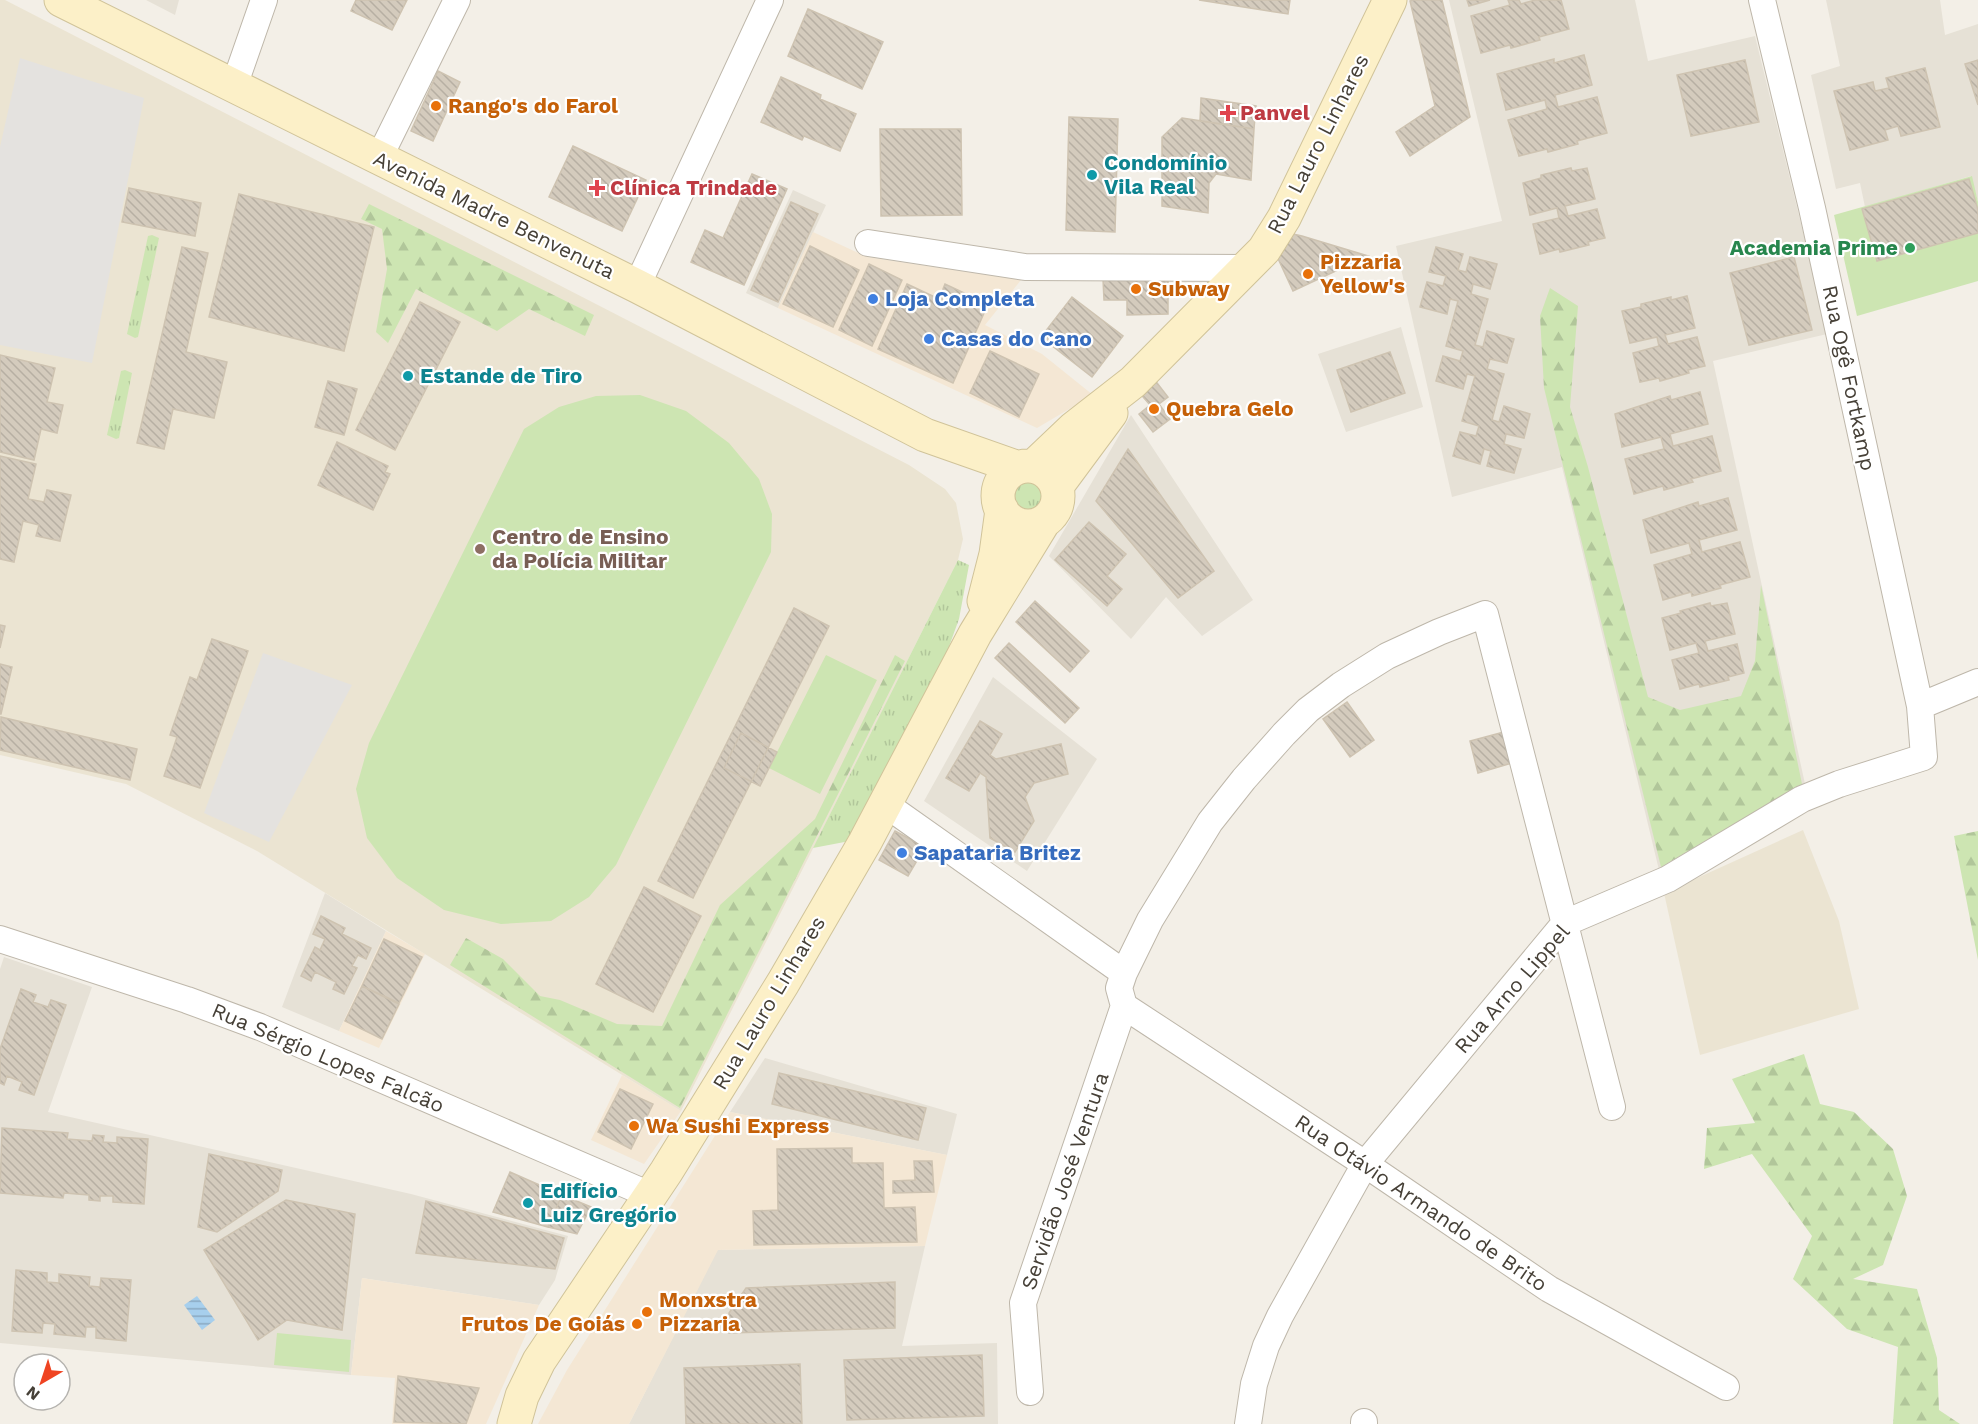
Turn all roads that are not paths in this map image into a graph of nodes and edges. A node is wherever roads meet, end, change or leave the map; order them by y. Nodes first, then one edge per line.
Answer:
1 (61, 0) edge
2 (264, 0) edge
3 (457, 0) edge
4 (770, 0) edge
5 (1390, 0) edge
6 (1762, 0) edge
7 (234, 86) junction
8 (379, 158) junction
9 (868, 243) dead end
10 (1246, 268) junction
11 (638, 286) junction
12 (925, 435) junction
13 (1036, 473) junction
14 (1000, 505) junction
15 (1043, 523) junction
16 (975, 634) junction
17 (1978, 682) edge
18 (1920, 706) junction
19 (1924, 757) joint
20 (885, 804) junction
21 (1565, 923) junction
22 (0, 939) edge
23 (1124, 973) junction
24 (1124, 1006) junction
25 (1612, 1107) dead end
26 (1365, 1164) junction
27 (650, 1195) junction
28 (1726, 1387) dead end
29 (1030, 1392) dead end
30 (514, 1424) edge
31 (1248, 1424) edge

1 - 7 main road, Avenida Madre Benvenuta
2 - 7 street
3 - 8 street
4 - 11 street
5 - 10 main road, Rua Lauro Linhares
6 - 18 street, Rua Ogê Fortkamp
7 - 8 main road, Avenida Madre Benvenuta
8 - 11 main road, Avenida Madre Benvenuta
9 - 10 street
10 - 13 main road, Rua Lauro Linhares
11 - 12 main road, Avenida Madre Benvenuta
12 - 13 main road, Avenida Madre Benvenuta
12 - 14 main road, Avenida Madre Benvenuta
13 - 14 main road
13 - 15 main road
14 - 15 main road
14 - 16 main road, Rua Lauro Linhares
15 - 16 main road, Rua Lauro Linhares
16 - 20 main road, Rua Lauro Linhares
17 - 18 street
18 - 19 street, Rua Ogê Fortkamp
19 - 21 street, Rua Arno Lippel
20 - 23 street
20 - 27 main road, Rua Lauro Linhares
21 - 23 street, Servidão José Ventura
21 - 25 street
21 - 26 street, Rua Arno Lippel
22 - 27 street, Rua Sérgio Lopes Falcão
23 - 24 street, Servidão José Ventura
24 - 26 street, Rua Otávio Armando de Brito
24 - 29 street, Servidão José Ventura
26 - 28 street, Rua Otávio Armando de Brito
26 - 31 street, Rua Arno Lippel
27 - 30 main road, Rua Lauro Linhares

